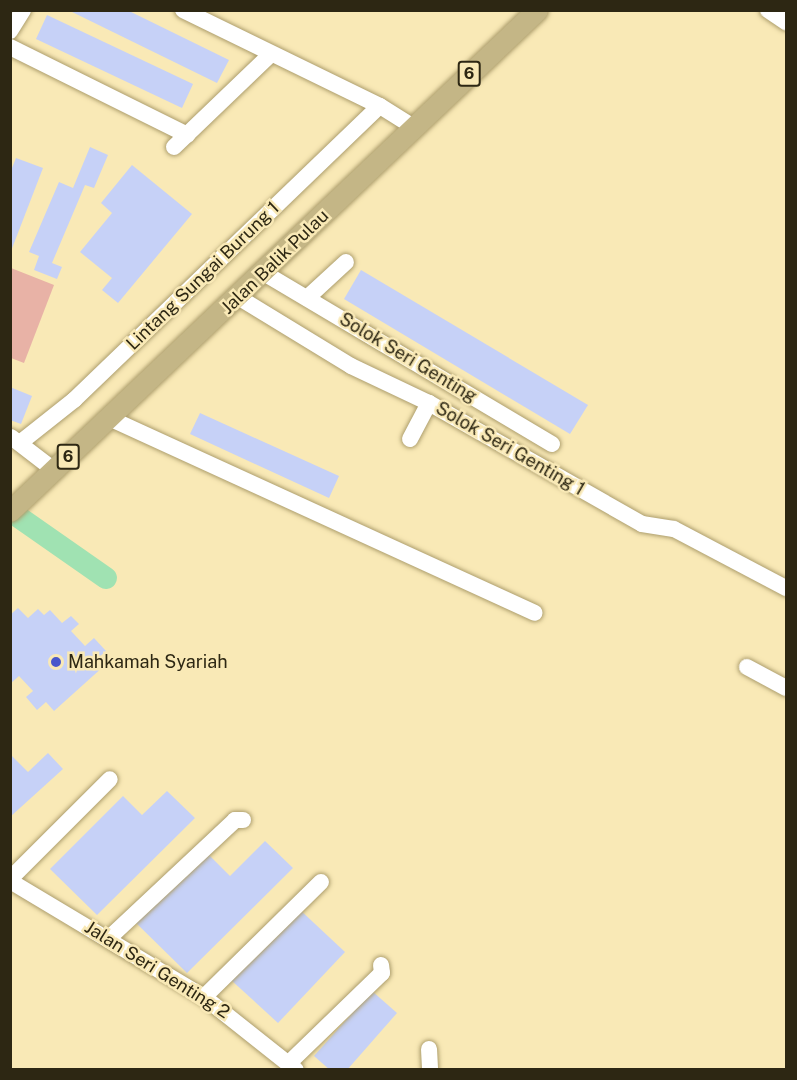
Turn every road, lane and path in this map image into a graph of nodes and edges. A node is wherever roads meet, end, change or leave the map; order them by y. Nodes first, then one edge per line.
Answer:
1 (23, 10) edge
2 (183, 10) edge
3 (768, 10) edge
4 (526, 14) edge
5 (786, 22) edge
6 (10, 31) edge
7 (10, 47) edge
8 (271, 54) junction
9 (380, 106) junction
10 (413, 127) junction
11 (187, 135) junction
12 (174, 147) dead end
13 (346, 262) dead end
14 (264, 273) junction
15 (238, 297) junction
16 (307, 298) junction
17 (429, 403) junction
18 (109, 418) junction
19 (16, 439) edge
20 (410, 439) dead end
21 (552, 444) dead end
22 (54, 470) junction
23 (10, 511) edge
24 (786, 588) edge
25 (534, 613) dead end
26 (747, 667) dead end
27 (786, 688) edge
28 (110, 779) dead end
29 (243, 820) dead end
30 (10, 880) edge
31 (321, 882) dead end
32 (108, 939) junction
33 (381, 965) dead end
34 (204, 997) junction
35 (429, 1049) dead end
36 (293, 1066) edge
37 (430, 1070) edge

1 - 6 street
2 - 8 street
3 - 5 street
4 - 10 main road, Jalan Balik Pulau / 6
7 - 11 street
8 - 9 street
8 - 11 street
9 - 10 street
9 - 19 street, Lintang Sungai Burung 1
10 - 14 main road, Jalan Balik Pulau / 6
11 - 12 street
13 - 16 street
14 - 15 main road, Jalan Balik Pulau / 6
14 - 16 street, Solok Seri Genting
15 - 17 street, Solok Seri Genting 1
15 - 18 main road, Jalan Balik Pulau / 6
16 - 21 street, Solok Seri Genting
17 - 20 street
17 - 24 street, Solok Seri Genting 1
18 - 22 main road, Jalan Balik Pulau / 6
18 - 25 street
19 - 22 street
22 - 23 main road, Jalan Balik Pulau / 6
26 - 27 street
28 - 30 street
29 - 32 street
30 - 32 street, Jalan Seri Genting 2
31 - 34 street
32 - 34 street, Jalan Seri Genting 2
33 - 36 street
34 - 36 street, Jalan Seri Genting 2
35 - 37 street

